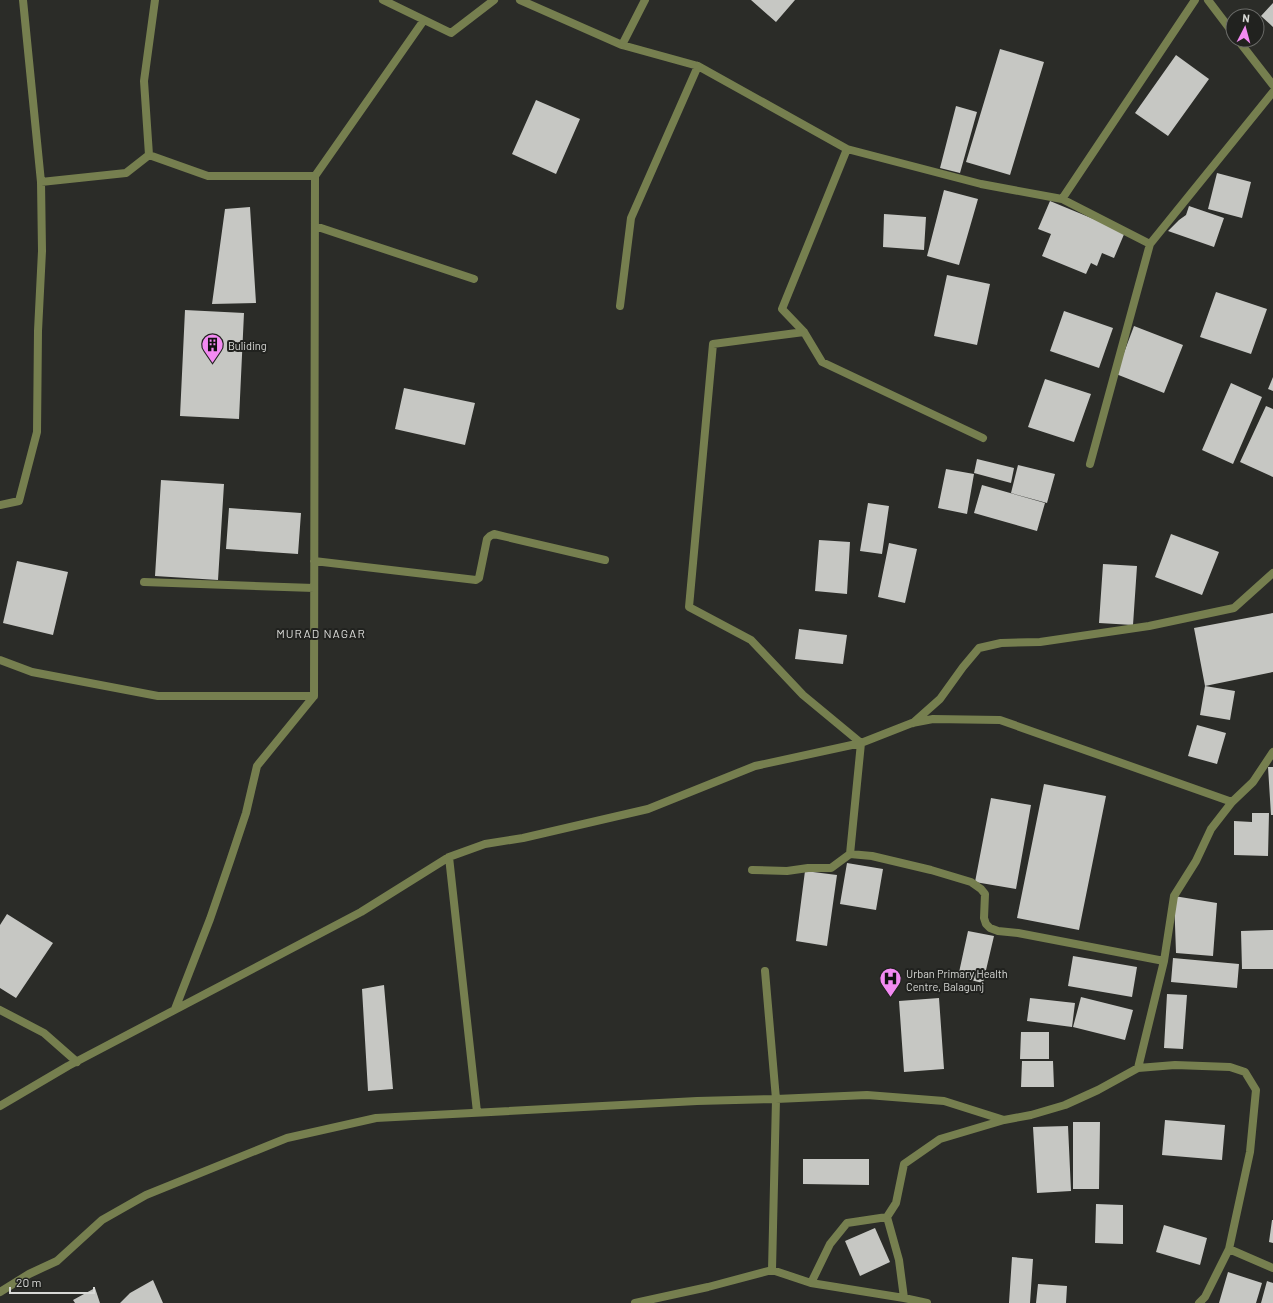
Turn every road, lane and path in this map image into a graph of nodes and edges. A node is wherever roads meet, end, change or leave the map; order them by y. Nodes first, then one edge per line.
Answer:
1 (23, 0) edge
2 (155, 0) edge
3 (382, 0) edge
4 (494, 0) edge
5 (520, 0) edge
6 (645, 0) edge
7 (1195, 0) edge
8 (1208, 0) edge
9 (424, 20) junction
10 (1225, 22) edge
11 (622, 45) junction
12 (1244, 48) edge
13 (698, 66) junction
14 (1273, 85) edge
15 (1273, 92) edge
16 (847, 150) junction
17 (149, 155) junction
18 (315, 176) junction
19 (41, 182) junction
20 (1062, 199) junction
21 (315, 226) junction
22 (1150, 244) junction
23 (474, 279) dead end
24 (620, 306) dead end
25 (804, 332) junction
26 (983, 438) dead end
27 (1090, 464) dead end
28 (0, 505) edge
29 (605, 560) dead end
30 (314, 561) junction
31 (1273, 573) edge
32 (144, 582) dead end
33 (314, 588) junction
34 (0, 660) edge
35 (314, 696) junction
36 (912, 723) junction
37 (861, 743) junction
38 (1273, 752) edge
39 (1232, 802) junction
40 (850, 854) junction
41 (449, 857) junction
42 (752, 870) dead end
43 (1164, 960) junction
44 (765, 971) dead end
45 (175, 1009) junction
46 (0, 1010) edge
47 (77, 1062) junction
48 (1138, 1068) junction
49 (776, 1099) junction
50 (0, 1106) edge
51 (477, 1112) junction
52 (1004, 1120) junction
53 (887, 1217) junction
54 (1228, 1249) junction
55 (1273, 1268) edge
56 (772, 1270) junction
57 (811, 1283) junction
58 (0, 1292) edge
59 (904, 1298) junction
60 (636, 1303) edge
61 (927, 1303) edge
62 (1199, 1303) edge

1 - 19 street
2 - 17 street
3 - 9 street
4 - 9 street
5 - 11 street
6 - 11 street
7 - 20 street
8 - 10 street
9 - 18 street
11 - 13 street
12 - 14 street
13 - 16 street
13 - 24 street
15 - 22 street
16 - 20 street
16 - 25 street
17 - 18 street
17 - 19 street
18 - 21 street
19 - 28 street
20 - 22 street
21 - 23 street
21 - 30 street
22 - 27 street
25 - 26 street
25 - 37 street
29 - 30 street
30 - 33 street
31 - 36 street
32 - 33 street
33 - 35 street
34 - 35 street
35 - 45 street
36 - 37 street
36 - 39 street
37 - 40 street
37 - 41 street
38 - 39 street
39 - 43 street
40 - 42 street
40 - 43 street
41 - 45 street
41 - 51 street
43 - 48 street
44 - 49 street
45 - 47 street
46 - 47 street
47 - 50 street
48 - 52 street
48 - 54 street
49 - 51 street
49 - 52 street
49 - 56 street
51 - 58 street
52 - 53 street
53 - 57 street
53 - 59 street
54 - 55 street
54 - 62 street
56 - 57 street
56 - 60 street
57 - 59 street
59 - 61 street

